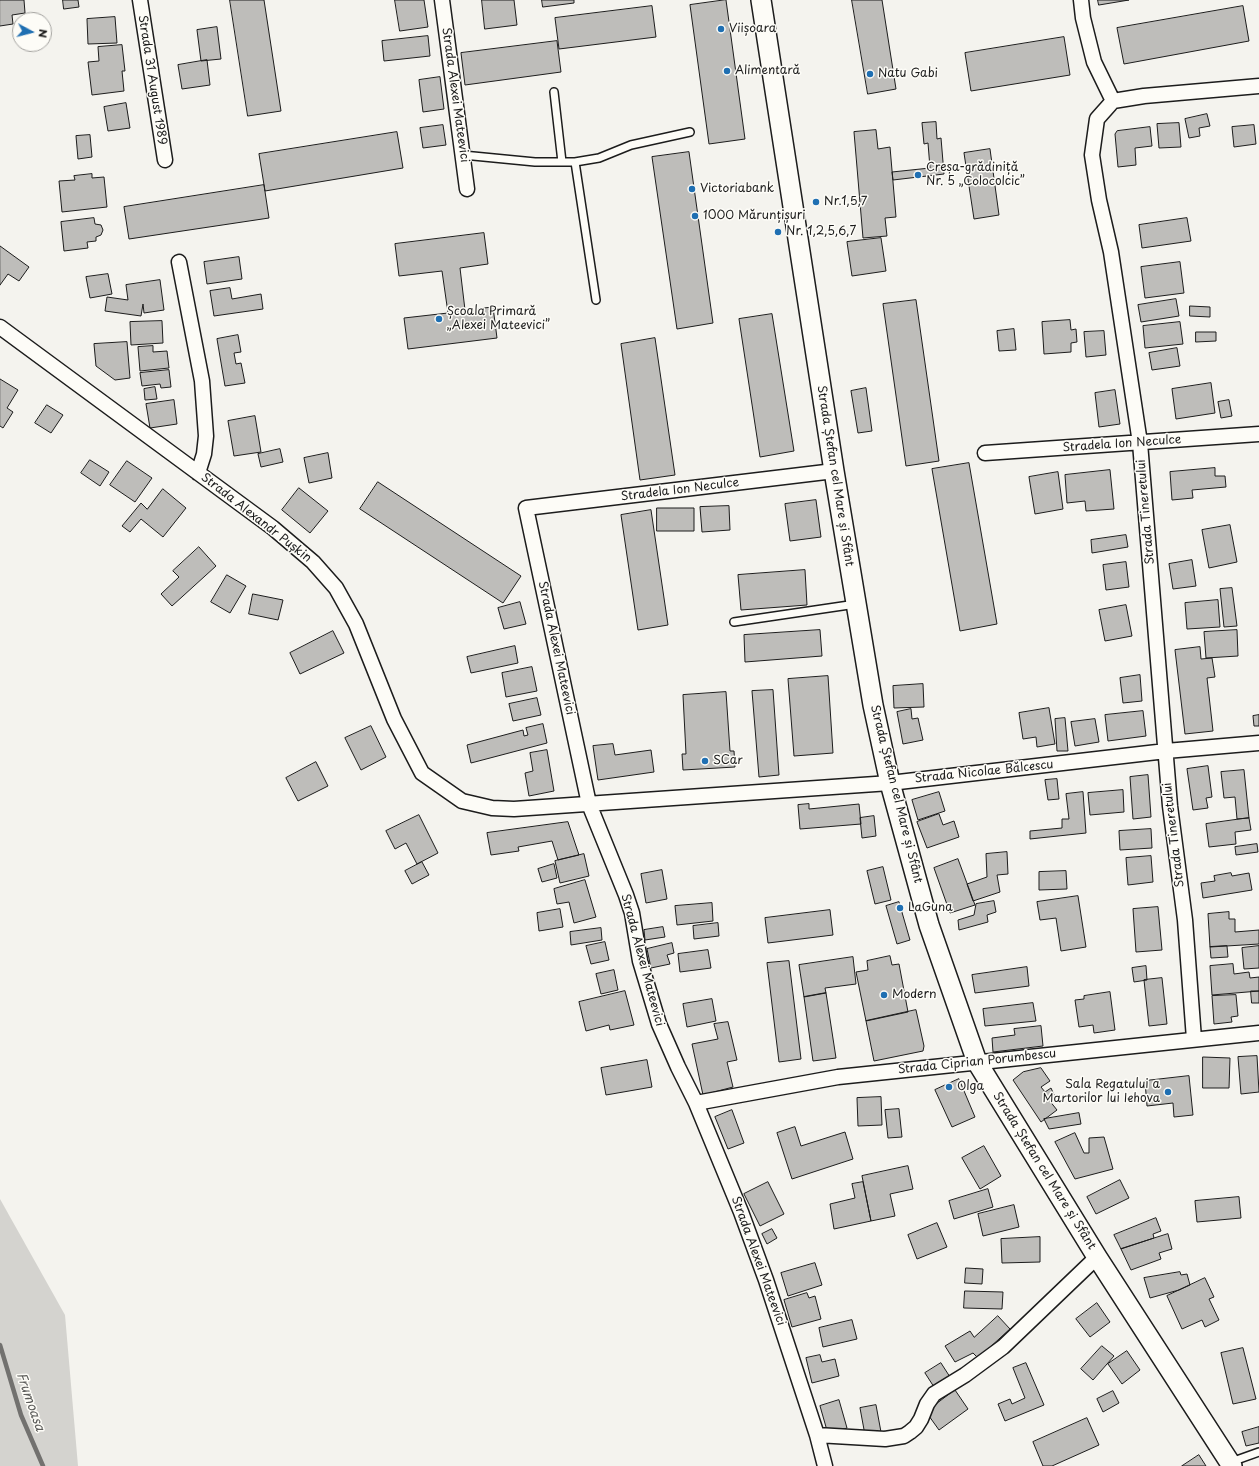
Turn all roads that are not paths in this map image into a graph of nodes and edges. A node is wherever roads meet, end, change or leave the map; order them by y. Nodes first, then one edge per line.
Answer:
1 (140, 0) edge
2 (442, 0) edge
3 (761, 0) edge
4 (1081, 0) edge
5 (1259, 86) edge
6 (554, 92) dead end
7 (1113, 101) junction
8 (690, 132) dead end
9 (463, 155) junction
10 (165, 160) dead end
11 (562, 162) junction
12 (575, 162) junction
13 (468, 189) dead end
14 (180, 262) dead end
15 (596, 300) dead end
16 (0, 327) edge
17 (1259, 434) edge
18 (1140, 443) junction
19 (984, 453) dead end
20 (834, 471) junction
21 (198, 473) junction
22 (526, 508) joint
23 (856, 604) junction
24 (734, 622) dead end
25 (1259, 743) edge
26 (1166, 751) junction
27 (890, 783) junction
28 (589, 804) junction
29 (1259, 1033) edge
30 (1194, 1040) junction
31 (977, 1062) junction
32 (696, 1103) junction
33 (1097, 1257) junction
34 (817, 1435) junction
35 (1259, 1452) edge
36 (1231, 1464) edge
37 (825, 1466) edge

1 - 10 street, Strada 31 August 1989
2 - 9 street, Strada Alexei Mateevici
3 - 20 main road, Strada Ștefan cel Mare și Sfânt
4 - 7 street
5 - 7 street
6 - 11 lane
7 - 18 street, Strada Tineretului
8 - 12 lane
9 - 11 lane
9 - 13 street, Strada Alexei Mateevici
11 - 12 lane
12 - 15 lane
14 - 21 street
16 - 21 street, Strada Alexandr Pușkin
17 - 18 street, Stradela Ion Neculce
18 - 19 street, Stradela Ion Neculce
18 - 26 street, Strada Tineretului
20 - 22 street, Stradela Ion Neculce
20 - 23 main road, Strada Ștefan cel Mare și Sfânt
21 - 28 street, Strada Alexandr Pușkin
22 - 28 street, Strada Alexei Mateevici
23 - 24 lane
23 - 27 main road, Strada Ștefan cel Mare și Sfânt
25 - 26 street, Strada Nicolae Bălcescu
26 - 27 street, Strada Nicolae Bălcescu
26 - 30 street, Strada Tineretului
27 - 28 street, Strada Nicolae Bălcescu
27 - 31 main road, Strada Ștefan cel Mare și Sfânt
28 - 32 street, Strada Alexei Mateevici
29 - 30 street, Strada Ciprian Porumbescu
30 - 31 street, Strada Ciprian Porumbescu
31 - 32 street, Strada Ciprian Porumbescu
31 - 33 main road, Strada Ștefan cel Mare și Sfânt
32 - 34 street, Strada Alexei Mateevici
33 - 34 street
33 - 36 main road, Strada Ștefan cel Mare și Sfânt
34 - 37 street, Strada Alexei Mateevici
35 - 36 lane

